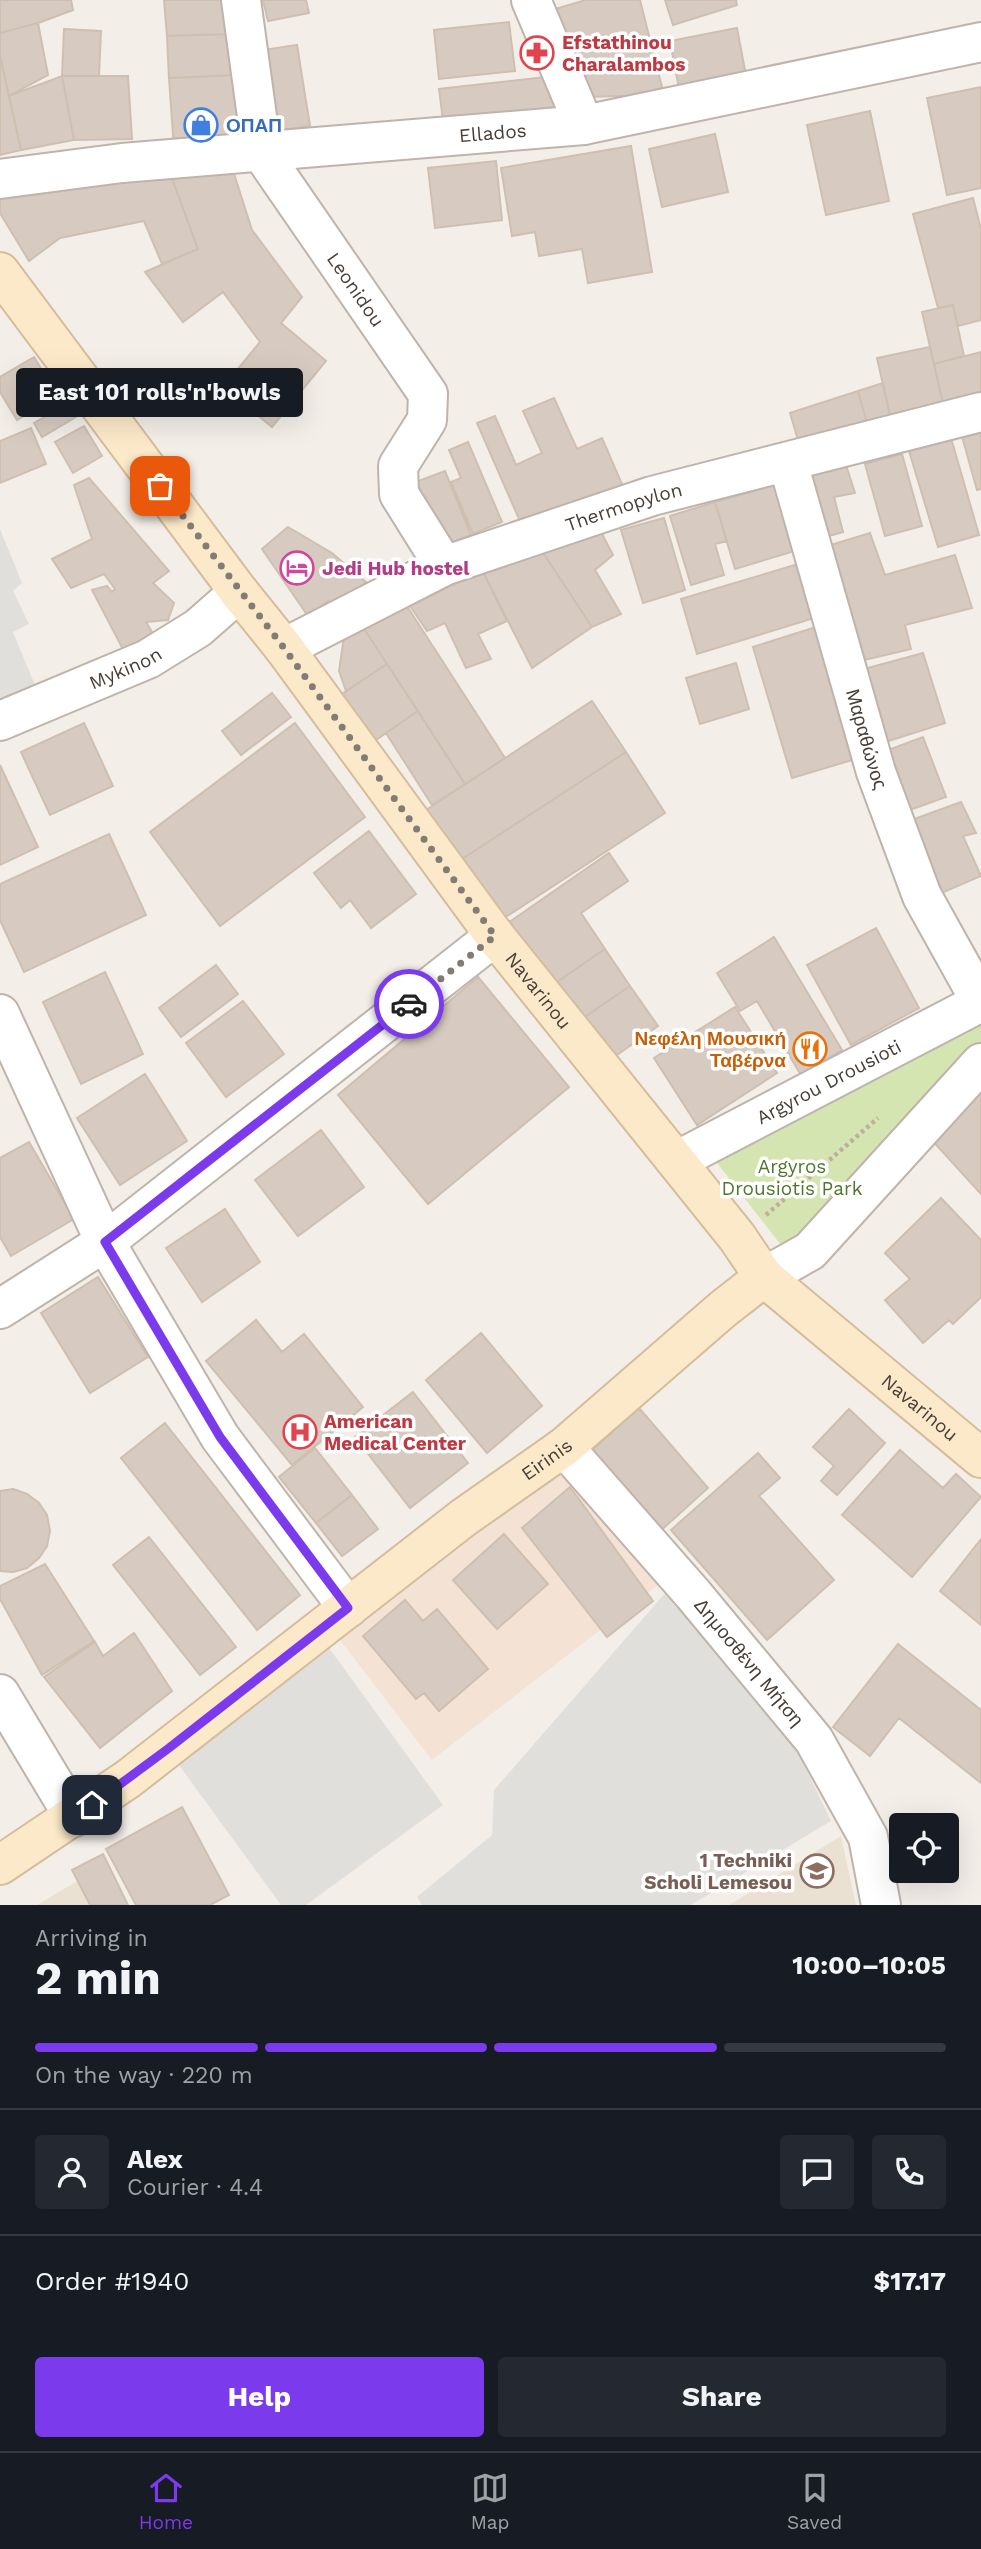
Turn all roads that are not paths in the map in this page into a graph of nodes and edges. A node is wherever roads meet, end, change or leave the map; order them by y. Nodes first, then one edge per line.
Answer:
1 (241, 0) edge
2 (531, 0) edge
3 (981, 42) edge
4 (584, 125) junction
5 (262, 153) junction
6 (0, 179) edge
7 (0, 272) edge
8 (981, 412) edge
9 (788, 463) junction
10 (444, 566) junction
11 (239, 593) junction
12 (284, 648) junction
13 (0, 721) edge
14 (495, 936) junction
15 (981, 1002) edge
16 (0, 1014) edge
17 (981, 1063) edge
18 (676, 1161) junction
19 (105, 1242) junction
20 (764, 1277) junction
21 (0, 1309) edge
22 (564, 1447) junction
23 (981, 1458) edge
24 (348, 1608) junction
25 (0, 1694) edge
26 (74, 1818) junction
27 (0, 1865) edge
28 (881, 1905) edge

1 - 5 street, Leonidou
2 - 4 street
3 - 4 street, Ellados
4 - 5 street, Ellados
5 - 6 street, Ellados
5 - 10 street, Leonidou
7 - 11 main road, Navarinou
8 - 9 street, Thermopylon
9 - 10 street, Thermopylon
9 - 15 street, Μαραθώνος
10 - 12 street, Thermopylon
11 - 12 main road, Navarinou
11 - 13 street, Mykinon
12 - 14 main road, Navarinou
14 - 18 main road, Navarinou
14 - 19 street
15 - 18 street, Argyrou Drousioti
16 - 19 street
17 - 20 street, Eirinis
18 - 20 main road, Navarinou
19 - 21 street
19 - 24 street
20 - 22 main road, Eirinis
20 - 23 main road, Navarinou
22 - 24 main road, Eirinis
22 - 28 street, Δημοσθένη Μήτση
24 - 26 main road, Eirinis
25 - 26 street
26 - 27 main road, Eirinis

